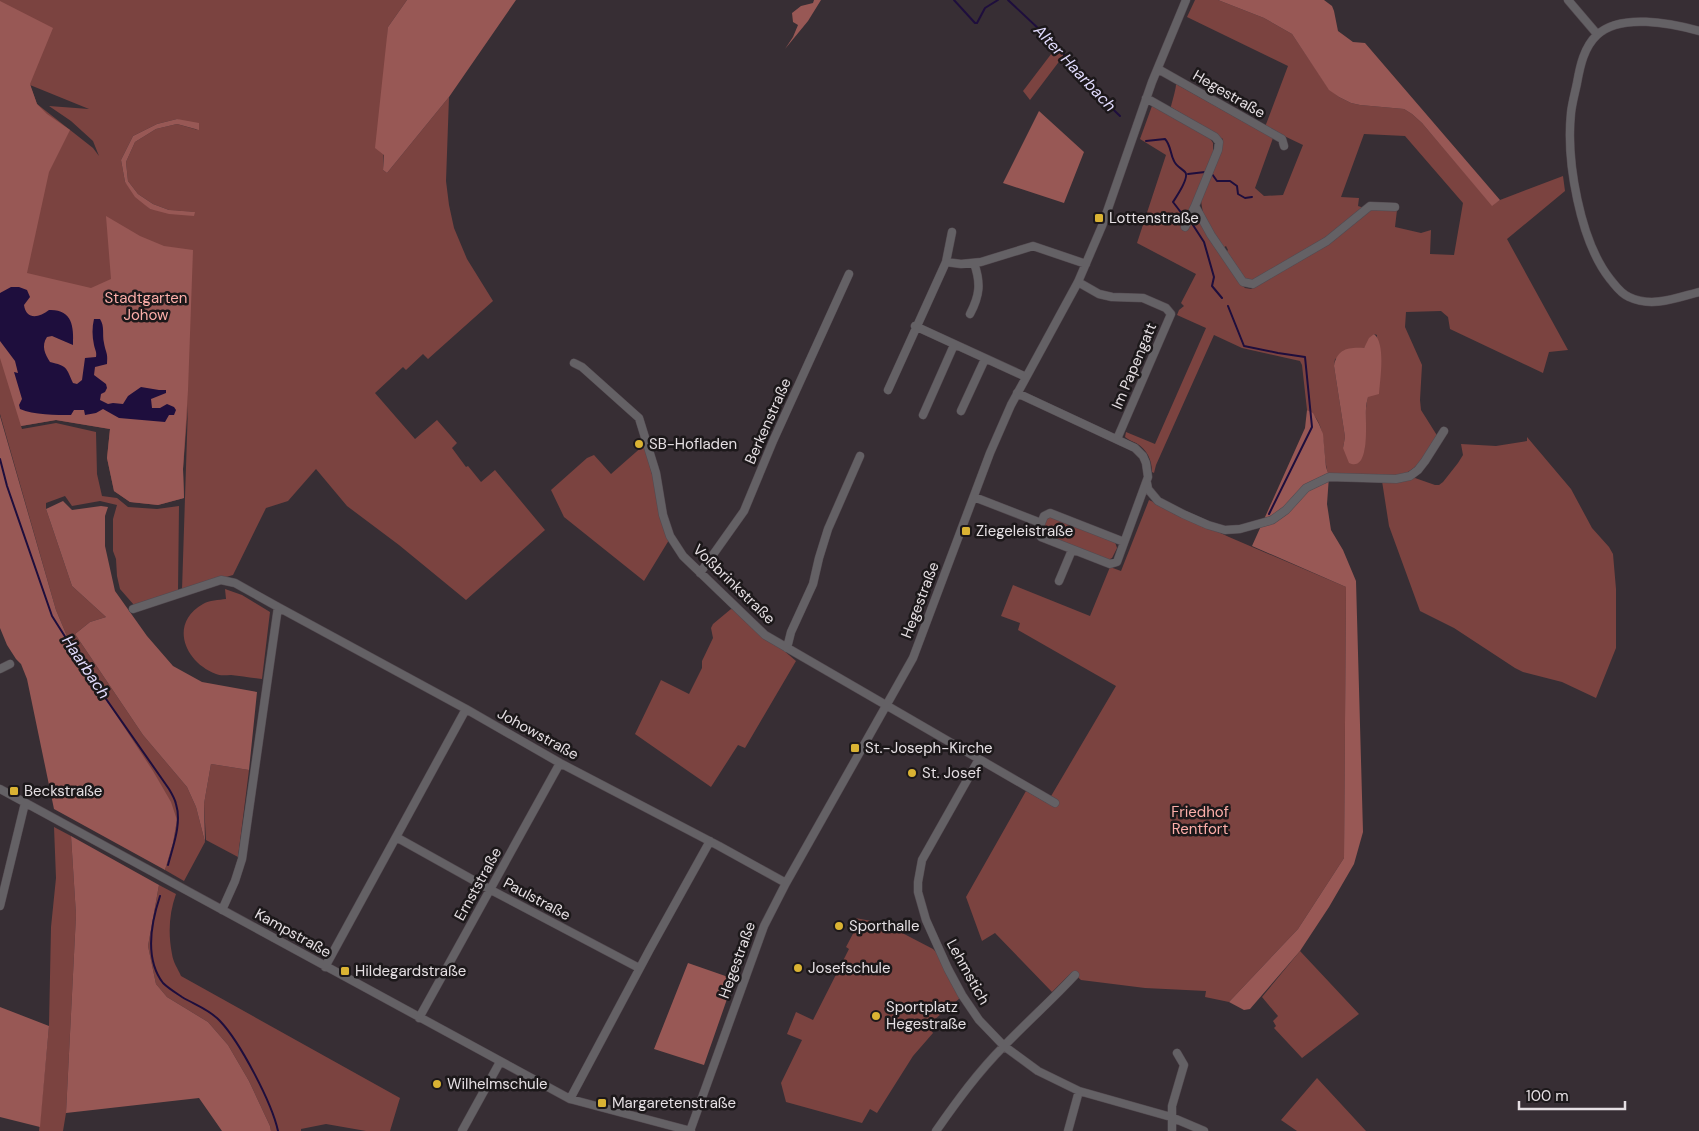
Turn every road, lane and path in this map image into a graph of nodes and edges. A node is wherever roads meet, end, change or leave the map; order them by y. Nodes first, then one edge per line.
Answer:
1 (1186, 0) edge
2 (1568, 0) edge
3 (1699, 31) edge
4 (1597, 34) junction
5 (1158, 69) junction
6 (1146, 98) junction
7 (1284, 146) dead end
8 (1195, 206) junction
9 (1395, 207) dead end
10 (1184, 227) dead end
11 (952, 232) dead end
12 (946, 262) junction
13 (977, 263) junction
14 (1086, 264) junction
15 (849, 274) dead end
16 (1078, 282) junction
17 (1699, 292) edge
18 (970, 314) dead end
19 (916, 326) junction
20 (954, 345) junction
21 (985, 359) junction
22 (574, 364) dead end
23 (1026, 376) junction
24 (888, 390) dead end
25 (1017, 393) junction
26 (961, 411) dead end
27 (923, 415) dead end
28 (1444, 431) dead end
29 (1117, 439) junction
30 (860, 456) dead end
31 (1147, 483) junction
32 (974, 497) junction
33 (1041, 523) junction
34 (1124, 542) junction
35 (1072, 550) junction
36 (700, 573) junction
37 (1059, 581) dead end
38 (278, 606) junction
39 (133, 609) dead end
40 (786, 648) junction
41 (10, 664) dead end
42 (0, 669) edge
43 (886, 705) junction
44 (466, 709) junction
45 (979, 759) junction
46 (560, 762) junction
47 (0, 789) edge
48 (1055, 802) dead end
49 (25, 803) junction
50 (396, 837) junction
51 (710, 841) junction
52 (786, 883) junction
53 (490, 890) junction
54 (0, 906) edge
55 (222, 910) junction
56 (325, 967) junction
57 (640, 968) junction
58 (1075, 975) dead end
59 (419, 1018) junction
60 (1004, 1046) junction
61 (1177, 1053) dead end
62 (500, 1062) junction
63 (1079, 1091) junction
64 (570, 1099) junction
65 (1171, 1117) junction
66 (462, 1131) edge
67 (690, 1131) edge
68 (936, 1131) edge
69 (1068, 1131) edge
70 (1172, 1131) edge
71 (1204, 1131) edge

1 - 5 street, Hegestraße
2 - 4 street
3 - 4 street
4 - 17 street
5 - 6 street, Hegestraße
5 - 7 street, Hegestraße
6 - 8 street
6 - 14 street, Hegestraße
8 - 9 street
8 - 10 street
11 - 12 street
12 - 13 street
12 - 19 street
13 - 14 street
13 - 18 street
14 - 16 street, Hegestraße
15 - 36 street, Berkenstraße
16 - 23 street, Hegestraße
16 - 29 street, Im Papengatt
19 - 20 street
19 - 24 street
20 - 21 street
20 - 27 street
21 - 23 street
21 - 26 street
22 - 36 street, Voßbrinkstraße
23 - 25 street, Hegestraße
25 - 29 street
25 - 32 street, Hegestraße
28 - 31 street
29 - 31 street
30 - 40 street
31 - 34 street
32 - 33 street
32 - 43 street, Hegestraße
33 - 34 street
33 - 35 street
34 - 35 street
35 - 37 street
36 - 40 street, Voßbrinkstraße
38 - 39 street, Johowstraße
38 - 44 street, Johowstraße
38 - 55 street
40 - 43 street, Voßbrinkstraße
41 - 42 street
43 - 45 street
43 - 52 street, Hegestraße
44 - 46 street, Johowstraße
44 - 50 street
45 - 48 street
45 - 60 street, Lehmstich
46 - 51 street, Johowstraße
46 - 53 street, Ernststraße
47 - 49 street, Kampstraße
49 - 54 street
49 - 55 street, Kampstraße
50 - 53 street, Paulstraße
50 - 56 street
51 - 52 street, Johowstraße
51 - 57 street
52 - 67 street, Hegestraße
53 - 57 street, Paulstraße
53 - 59 street, Ernststraße
55 - 56 street, Kampstraße
56 - 59 street, Kampstraße
57 - 64 street
58 - 60 street
59 - 62 street, Kampstraße
60 - 63 street, Lehmstich
60 - 68 street
61 - 65 street
62 - 64 street, Kampstraße
62 - 66 street
63 - 65 street, Lehmstich
63 - 69 street
64 - 67 street, Kampstraße
65 - 70 street
65 - 71 street, Lehmstich

